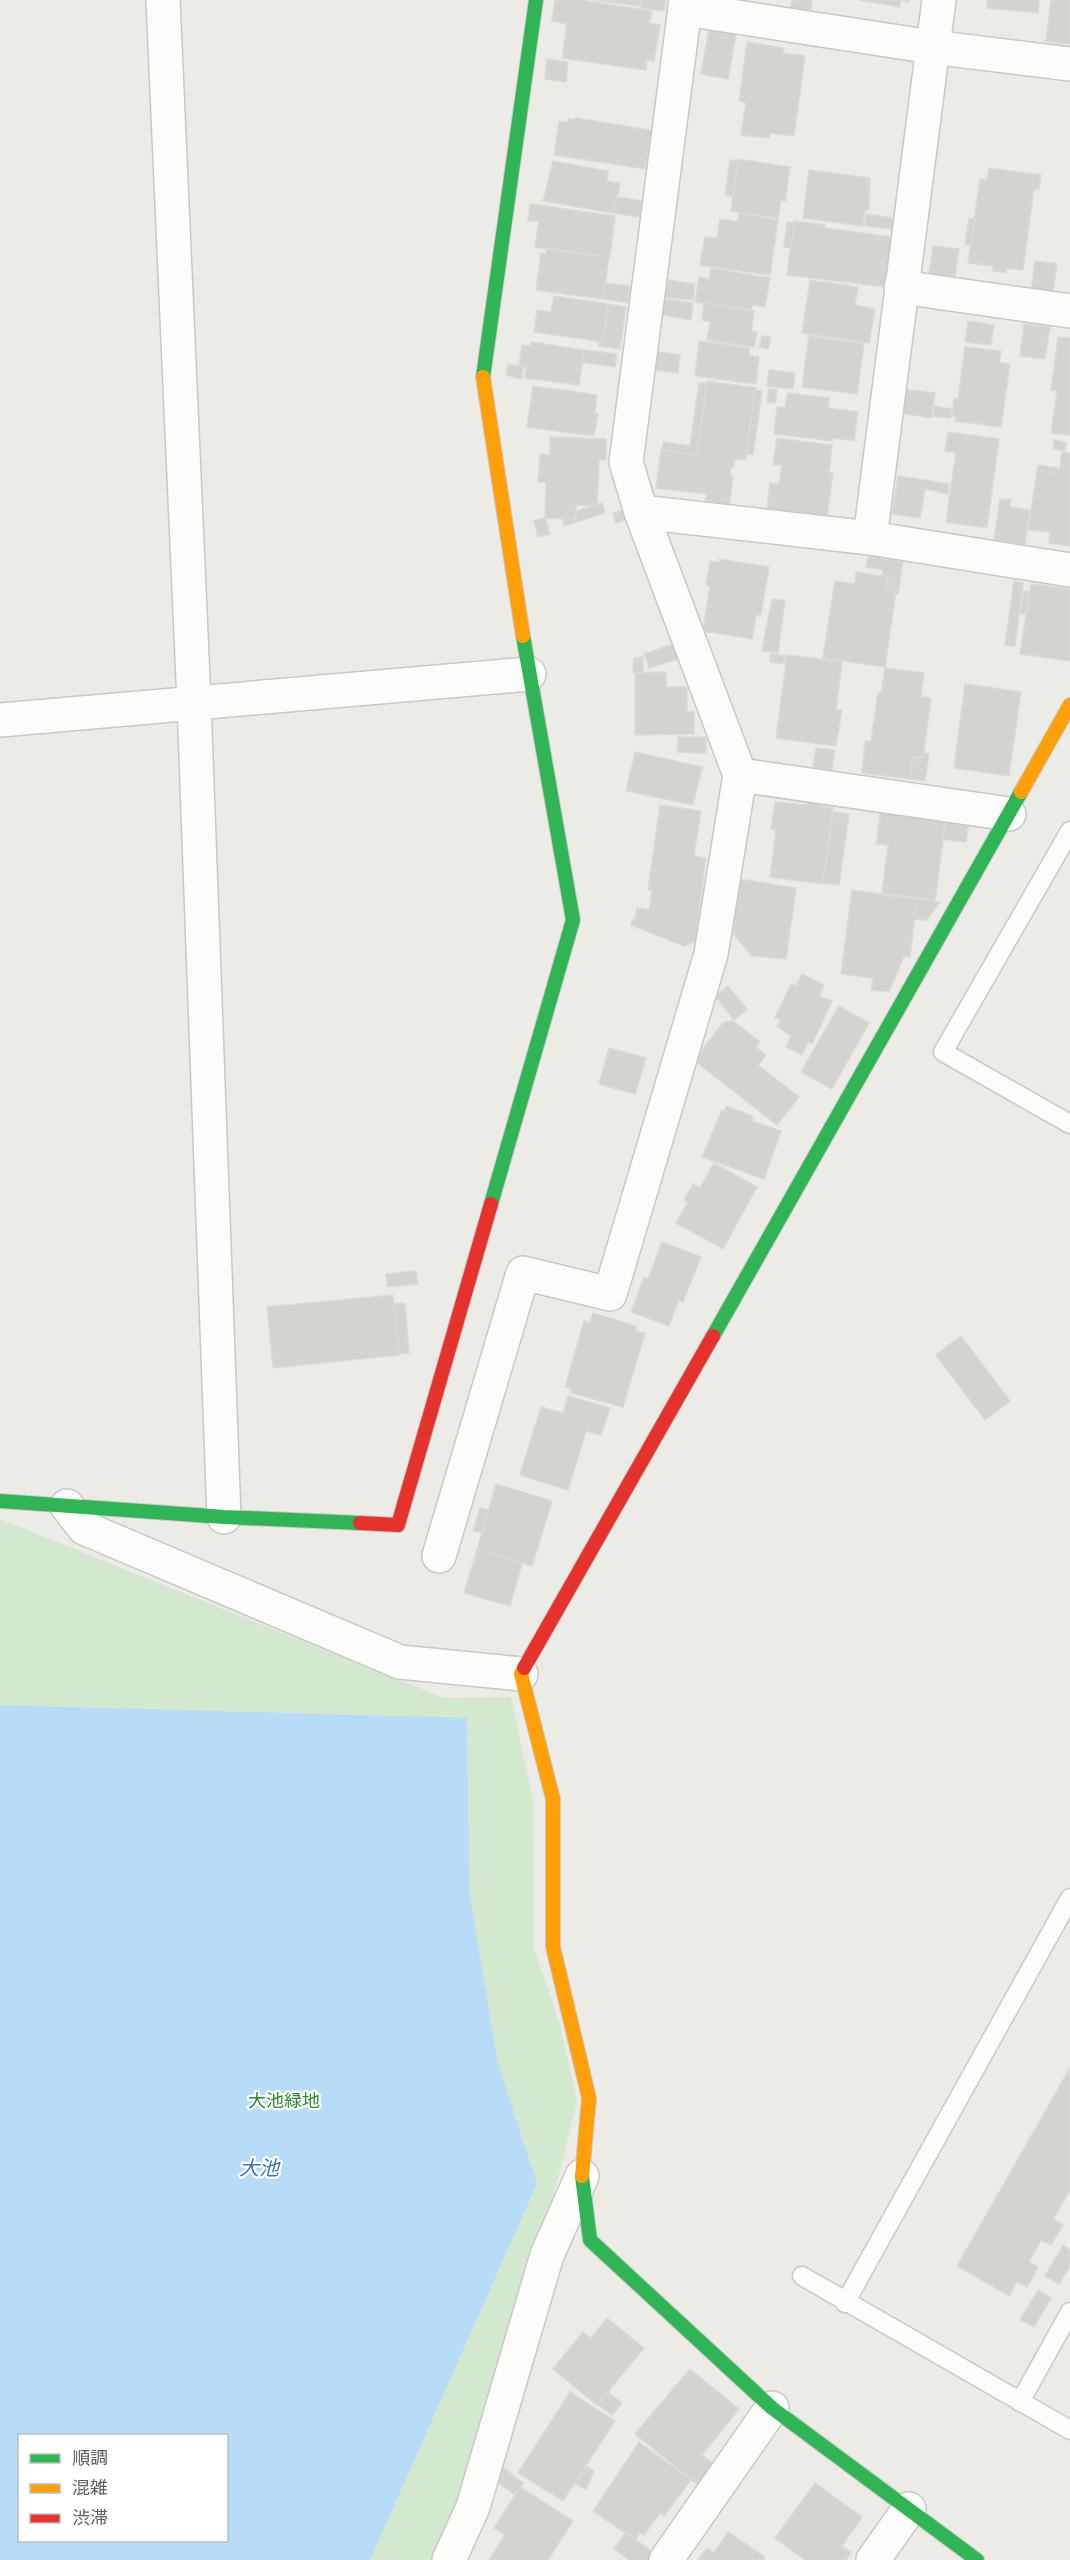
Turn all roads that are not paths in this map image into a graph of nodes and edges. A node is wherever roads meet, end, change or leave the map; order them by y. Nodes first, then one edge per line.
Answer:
1 (163, 0) edge
2 (536, 0) edge
3 (939, 0) edge
4 (686, 5) edge
5 (932, 47) junction
6 (1070, 64) edge
7 (901, 287) junction
8 (1070, 311) edge
9 (641, 512) junction
10 (870, 538) junction
11 (1070, 570) edge
12 (529, 674) junction
13 (194, 702) junction
14 (1070, 705) edge
15 (0, 720) edge
16 (740, 774) junction
17 (1009, 814) junction
18 (1070, 831) edge
19 (1070, 1124) edge
20 (0, 1501) edge
21 (67, 1506) junction
22 (224, 1517) junction
23 (439, 1556) dead end
24 (521, 1674) junction
25 (1070, 1899) edge
26 (582, 2176) junction
27 (802, 2276) dead end
28 (846, 2303) junction
29 (1070, 2312) edge
30 (1020, 2402) junction
31 (772, 2408) junction
32 (1070, 2430) edge
33 (909, 2509) junction
34 (449, 2560) edge
35 (666, 2560) edge
36 (873, 2560) edge
37 (977, 2560) edge

1 - 13 street
2 - 12 street
3 - 5 street
4 - 5 street
4 - 9 street
5 - 6 street
5 - 7 street
7 - 8 street
7 - 10 street
9 - 10 street
9 - 16 street
10 - 11 street
12 - 13 street
12 - 22 street
13 - 15 street
13 - 22 street
14 - 17 street
16 - 17 street
16 - 23 street
17 - 24 street
18 - 19 lane
20 - 21 street
21 - 22 street
21 - 24 street
24 - 26 street
25 - 28 lane
26 - 31 street
26 - 34 street
27 - 28 lane
28 - 30 lane
29 - 30 lane
30 - 32 lane
31 - 33 street
31 - 35 street
33 - 36 street
33 - 37 street

